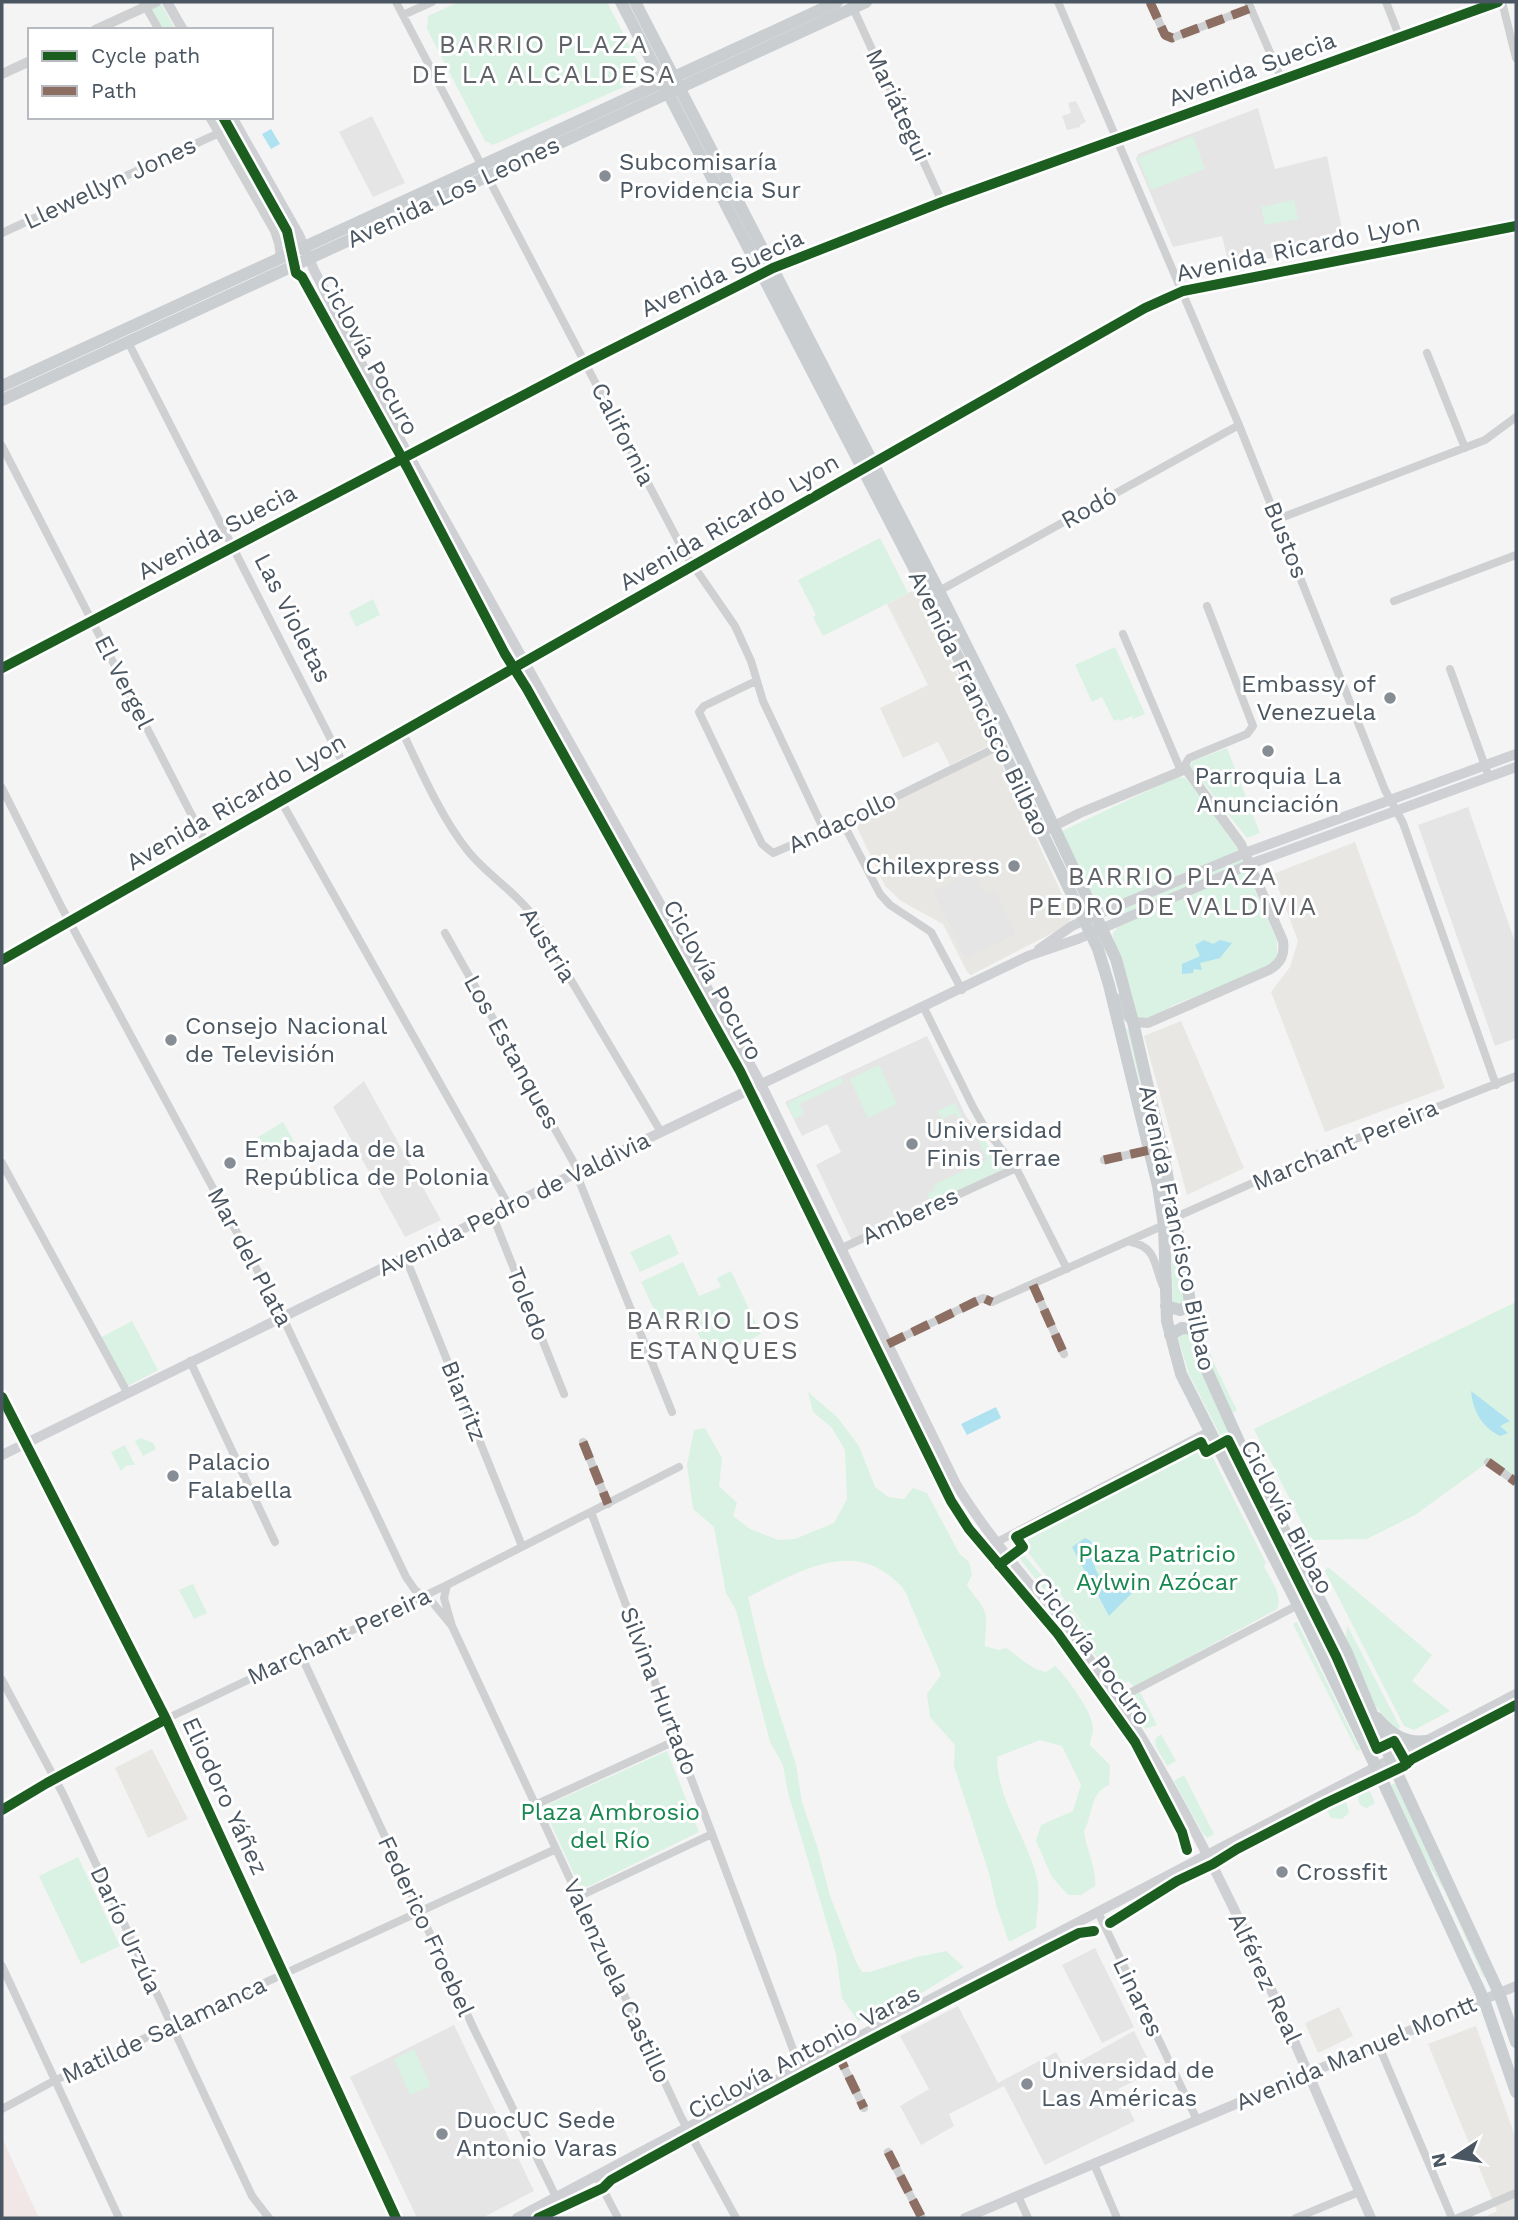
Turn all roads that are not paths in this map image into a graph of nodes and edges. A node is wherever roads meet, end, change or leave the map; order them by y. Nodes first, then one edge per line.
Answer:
1 (156, 2) edge
2 (167, 2) edge
3 (396, 2) edge
4 (432, 2) edge
5 (621, 2) edge
6 (635, 2) edge
7 (838, 2) edge
8 (866, 2) edge
9 (1058, 2) edge
10 (1150, 2) edge
11 (1386, 2) edge
12 (1500, 2) edge
13 (144, 4) edge
14 (1250, 5) edge
15 (853, 8) junction
16 (403, 15) junction
17 (98, 28) edge
18 (158, 28) edge
19 (182, 28) edge
20 (1400, 38) junction
21 (1516, 58) edge
22 (28, 62) edge
23 (2, 74) edge
24 (1282, 80) junction
25 (672, 85) junction
26 (210, 119) edge
27 (233, 119) edge
28 (219, 133) junction
29 (1117, 140) junction
30 (484, 171) junction
31 (942, 202) junction
32 (1516, 226) edge
33 (2, 233) edge
34 (304, 246) junction
35 (280, 257) junction
36 (309, 259) junction
37 (768, 270) junction
38 (1182, 291) junction
39 (128, 342) junction
40 (1427, 353) dead end
41 (585, 363) junction
42 (2, 386) edge
43 (2, 400) edge
44 (1516, 417) edge
45 (1240, 425) junction
46 (2, 446) edge
47 (1465, 448) junction
48 (409, 455) junction
49 (868, 468) junction
50 (1278, 519) junction
51 (233, 547) junction
52 (1516, 555) edge
53 (695, 566) junction
54 (939, 591) junction
55 (1394, 601) dead end
56 (1207, 606) dead end
57 (92, 621) junction
58 (1122, 634) dead end
59 (525, 662) junction
60 (2, 668) edge
61 (1450, 669) dead end
62 (757, 681) junction
63 (402, 732) junction
64 (1002, 745) junction
65 (1516, 754) edge
66 (344, 765) junction
67 (1484, 765) junction
68 (1516, 767) edge
69 (1184, 770) junction
70 (1489, 777) junction
71 (2, 788) edge
72 (1389, 800) junction
73 (281, 801) junction
74 (1396, 811) junction
75 (843, 823) junction
76 (1048, 829) junction
77 (824, 830) junction
78 (206, 843) junction
79 (1245, 853) junction
80 (1250, 864) junction
81 (1090, 918) junction
82 (69, 922) junction
83 (1096, 931) junction
84 (445, 933) dead end
85 (1028, 957) junction
86 (2, 960) edge
87 (1109, 985) junction
88 (962, 990) junction
89 (924, 1007) junction
90 (1133, 1022) junction
91 (1516, 1076) edge
92 (761, 1084) junction
93 (1496, 1085) junction
94 (661, 1132) junction
95 (1150, 1150) junction
96 (1104, 1160) dead end
97 (2, 1163) edge
98 (1016, 1168) junction
99 (578, 1173) junction
100 (509, 1206) junction
101 (492, 1214) junction
102 (1176, 1217) junction
103 (1164, 1225) junction
104 (1131, 1241) junction
105 (842, 1248) junction
106 (405, 1256) junction
107 (1068, 1269) junction
108 (1033, 1285) junction
109 (1165, 1289) junction
110 (1191, 1305) junction
111 (1166, 1306) junction
112 (283, 1318) junction
113 (1195, 1329) junction
114 (1170, 1335) junction
115 (888, 1344) junction
116 (1064, 1354) dead end
117 (190, 1361) junction
118 (127, 1392) junction
119 (564, 1394) dead end
120 (2, 1397) edge
121 (672, 1412) dead end
122 (1209, 1431) junction
123 (24, 1442) junction
124 (583, 1442) dead end
125 (2, 1455) edge
126 (1488, 1462) dead end
127 (679, 1467) dead end
128 (1516, 1482) edge
129 (608, 1504) junction
130 (591, 1512) junction
131 (275, 1542) dead end
132 (997, 1542) junction
133 (523, 1546) junction
134 (447, 1585) junction
135 (422, 1596) junction
136 (1298, 1605) junction
137 (452, 1626) junction
138 (300, 1653) junction
139 (2, 1679) edge
140 (1516, 1694) edge
141 (1118, 1699) junction
142 (1372, 1712) junction
143 (166, 1718) junction
144 (677, 1740) junction
145 (1427, 1741) junction
146 (1391, 1760) junction
147 (1376, 1767) junction
148 (55, 1779) junction
149 (535, 1805) junction
150 (2, 1811) edge
151 (712, 1834) junction
152 (556, 1849) junction
153 (1208, 1855) junction
154 (578, 1897) junction
155 (420, 1911) junction
156 (1098, 1912) junction
157 (2, 1966) edge
158 (284, 1974) junction
159 (1516, 1986) edge
160 (1499, 1993) junction
161 (1484, 2000) junction
162 (171, 2026) junction
163 (1516, 2042) edge
164 (1378, 2044) junction
165 (835, 2049) junction
166 (800, 2068) junction
167 (1309, 2073) junction
168 (55, 2081) junction
169 (1516, 2092) edge
170 (864, 2108) dead end
171 (2, 2109) edge
172 (1197, 2120) junction
173 (686, 2128) junction
174 (888, 2152) dead end
175 (1094, 2164) junction
176 (596, 2176) junction
177 (1359, 2192) junction
178 (1516, 2193) edge
179 (1018, 2196) junction
180 (556, 2197) junction
181 (119, 2218) edge
182 (269, 2218) edge
183 (396, 2218) edge
184 (517, 2218) edge
185 (618, 2218) edge
186 (736, 2218) edge
187 (922, 2218) edge
188 (964, 2218) edge
189 (1028, 2218) edge
190 (1117, 2218) edge
191 (1296, 2218) edge
192 (1371, 2218) edge
193 (1452, 2218) edge
194 (1458, 2218) edge

1 - 13 street
2 - 19 main road
3 - 16 street, California
4 - 16 street
5 - 25 main road, Avenida Francisco Bilbao
6 - 25 main road, Avenida Francisco Bilbao
7 - 25 main road, Avenida Los Leones
8 - 15 main road, Avenida Los Leones
9 - 29 street, Bustos
10 - 14 street
11 - 20 street
12 - 20 street, Avenida Suecia
12 - 21 street
13 - 17 street
13 - 18 street
14 - 24 street
15 - 25 main road, Avenida Los Leones
15 - 31 street, Mariátegui
16 - 30 street, California
20 - 24 street, Avenida Suecia
22 - 23 street
24 - 29 street, Avenida Suecia
25 - 30 main road, Avenida Los Leones
25 - 37 main road, Avenida Francisco Bilbao
26 - 28 street
27 - 34 main road, Alférez Real
28 - 33 street, Llewellyn Jones
28 - 35 street
29 - 31 street, Avenida Suecia
29 - 38 street, Bustos
30 - 34 main road, Avenida Los Leones
30 - 36 main road, Avenida Los Leones
30 - 41 street, California
31 - 37 street, Avenida Suecia
32 - 38 street, Avenida Ricardo Lyon
34 - 35 main road, Avenida Los Leones
34 - 36 main road, Alférez Real
35 - 42 main road, Avenida Los Leones
36 - 39 main road, Avenida Los Leones
36 - 48 main road, Alférez Real
37 - 41 street, Avenida Suecia
37 - 49 main road, Avenida Francisco Bilbao
38 - 45 street, Bustos
38 - 49 street, Avenida Ricardo Lyon
39 - 43 main road, Avenida Los Leones
39 - 51 street, Las Violetas
40 - 47 street
41 - 48 street, Avenida Suecia
41 - 53 street, California
44 - 47 street
45 - 50 street, Bustos
45 - 54 street, Rodó
46 - 57 street, El Vergel
47 - 50 street
48 - 51 street, Avenida Suecia
48 - 59 main road, Alférez Real
49 - 53 street, Avenida Ricardo Lyon
49 - 54 main road, Avenida Francisco Bilbao
49 - 64 main road, Avenida Francisco Bilbao
50 - 72 street, Bustos
51 - 57 street, Avenida Suecia
51 - 66 street, Las Violetas
52 - 55 street
53 - 59 street, Avenida Ricardo Lyon
53 - 62 street, California
54 - 76 main road, Avenida Francisco Bilbao
56 - 69 street
57 - 60 street, Avenida Suecia
57 - 78 street, El Vergel
58 - 69 street
59 - 63 street, Avenida Ricardo Lyon
59 - 92 main road, Alférez Real
61 - 67 street
62 - 77 street, California
62 - 77 street, Andacollo
63 - 66 street, Avenida Ricardo Lyon
63 - 94 street, Austria
64 - 75 street, Andacollo
64 - 76 main road, Avenida Francisco Bilbao
65 - 67 main road, Avenida Pedro de Valdivia
66 - 73 street, Avenida Ricardo Lyon
67 - 70 street
67 - 72 main road, Avenida Pedro de Valdivia
68 - 70 main road, Avenida Pedro de Valdivia
69 - 76 street
69 - 79 street
70 - 74 main road, Avenida Pedro de Valdivia
71 - 82 street, Mar del Plata
72 - 74 street, Bustos
72 - 79 main road, Avenida Pedro de Valdivia
73 - 78 street, Avenida Ricardo Lyon
73 - 100 street
74 - 80 main road, Avenida Pedro de Valdivia
74 - 93 street, Bustos
75 - 77 street, Andacollo
75 - 88 street
76 - 81 main road, Avenida Francisco Bilbao
78 - 82 street, Avenida Ricardo Lyon
79 - 80 street
79 - 81 main road, Avenida Pedro de Valdivia
80 - 83 main road, Avenida Pedro de Valdivia
80 - 90 street
81 - 83 main road, Avenida Francisco Bilbao
81 - 85 main road, Avenida Pedro de Valdivia
82 - 86 street, Avenida Ricardo Lyon
82 - 112 street, Mar del Plata
83 - 85 main road, Avenida Pedro de Valdivia
83 - 87 main road, Avenida Francisco Bilbao
83 - 90 main road, Avenida Francisco Bilbao
84 - 99 street, Los Estanques
85 - 88 main road, Avenida Pedro de Valdivia
87 - 90 street
87 - 95 main road, Avenida Francisco Bilbao
88 - 89 main road, Avenida Pedro de Valdivia
89 - 92 main road, Avenida Pedro de Valdivia
89 - 98 street
90 - 102 main road, Avenida Francisco Bilbao
91 - 93 street, Marchant Pereira
92 - 94 main road, Avenida Pedro de Valdivia
92 - 105 main road, Alférez Real
93 - 102 street, Marchant Pereira
94 - 99 main road, Avenida Pedro de Valdivia
95 - 96 street
95 - 103 main road, Avenida Francisco Bilbao
97 - 118 street
98 - 105 street, Amberes
98 - 107 street
99 - 100 main road, Avenida Pedro de Valdivia
99 - 121 street, Los Estanques
100 - 101 main road, Avenida Pedro de Valdivia
101 - 106 main road, Avenida Pedro de Valdivia
101 - 119 street, Toledo
102 - 110 main road, Avenida Francisco Bilbao
103 - 104 street
103 - 109 main road, Avenida Francisco Bilbao
104 - 107 street
104 - 109 street
105 - 115 main road, Alférez Real
106 - 112 main road, Avenida Pedro de Valdivia
106 - 133 street, Biarritz
107 - 108 street
108 - 115 street
108 - 116 street
109 - 111 main road, Avenida Francisco Bilbao
110 - 111 main road
110 - 113 main road, Avenida Francisco Bilbao
111 - 114 main road, Avenida Francisco Bilbao
112 - 117 main road, Avenida Pedro de Valdivia
112 - 135 street, Mar del Plata
113 - 114 main road
113 - 142 main road, Avenida Francisco Bilbao
114 - 122 main road, Avenida Francisco Bilbao
115 - 132 main road, Alférez Real
117 - 118 main road, Avenida Pedro de Valdivia
117 - 131 street
118 - 123 main road, Avenida Pedro de Valdivia
120 - 123 main road, Eliodoro Yáñez
122 - 132 street
122 - 136 main road, Avenida Francisco Bilbao
123 - 125 main road, Avenida Pedro de Valdivia
123 - 143 main road, Eliodoro Yáñez
124 - 129 street
126 - 128 street
127 - 129 street, Marchant Pereira
129 - 130 street, Marchant Pereira
130 - 133 street, Marchant Pereira
130 - 144 street, Silvina Hurtado
132 - 141 main road, Alférez Real
133 - 134 street, Marchant Pereira
134 - 135 street, Marchant Pereira
134 - 137 street, Valenzuela Castillo
135 - 137 street, Valenzuela Castillo
135 - 138 street, Marchant Pereira
136 - 141 street
136 - 147 main road, Avenida Francisco Bilbao
137 - 149 street, Valenzuela Castillo
138 - 143 street, Marchant Pereira
138 - 155 street, Federico Froebel
139 - 148 street, Darío Urzúa
140 - 145 main road
141 - 153 main road, Alférez Real
142 - 145 main road
142 - 146 main road, Avenida Francisco Bilbao
143 - 148 street, Marchant Pereira
143 - 158 main road, Eliodoro Yáñez
144 - 149 street
144 - 151 street, Silvina Hurtado
145 - 146 main road
146 - 147 main road
146 - 160 main road, Avenida Francisco Bilbao
147 - 153 main road
147 - 161 main road, Avenida Francisco Bilbao
148 - 150 street, Marchant Pereira
148 - 162 street, Darío Urzúa
149 - 152 street, Valenzuela Castillo
151 - 154 street
151 - 166 street, Silvina Hurtado
152 - 154 street, Valenzuela Castillo
152 - 155 street, Matilde Salamanca
153 - 156 main road
153 - 167 main road, Alférez Real
154 - 173 street, Valenzuela Castillo
155 - 158 street, Matilde Salamanca
155 - 180 street, Federico Froebel
156 - 165 main road
156 - 172 street, Linares
157 - 168 street
158 - 162 street, Matilde Salamanca
158 - 183 main road, Eliodoro Yáñez
159 - 160 main road, Avenida Manuel Montt
160 - 161 main road, Avenida Manuel Montt
160 - 163 main road, Avenida Francisco Bilbao
161 - 164 main road, Avenida Manuel Montt
161 - 169 main road, Avenida Francisco Bilbao
162 - 168 street, Matilde Salamanca
162 - 182 street, Darío Urzúa
164 - 167 main road, Avenida Manuel Montt
164 - 193 street
165 - 166 main road
165 - 170 street
166 - 173 main road
167 - 172 main road, Avenida Manuel Montt
167 - 177 main road, Alférez Real
168 - 171 street, Matilde Salamanca
168 - 181 street
172 - 175 main road, Avenida Manuel Montt
173 - 176 main road
173 - 186 street, Valenzuela Castillo
174 - 187 street
175 - 179 main road, Avenida Manuel Montt
175 - 190 street
176 - 180 main road
176 - 185 street
177 - 191 street
177 - 192 main road, Alférez Real
178 - 194 street
179 - 188 main road, Avenida Manuel Montt
179 - 189 street
180 - 184 main road

